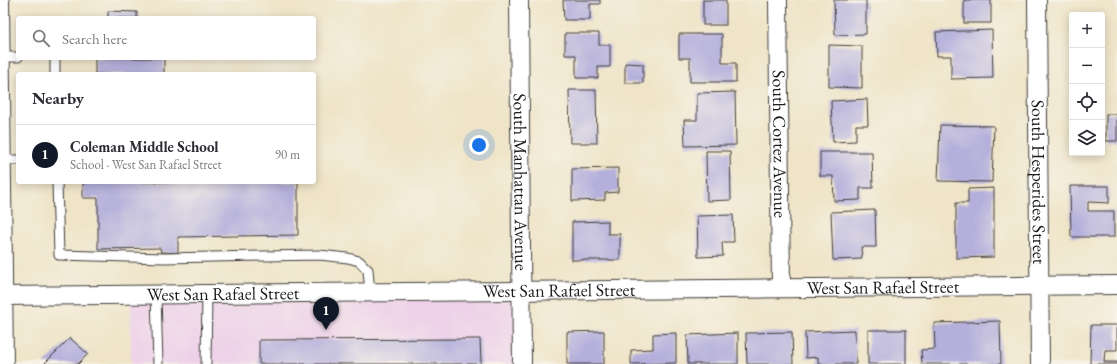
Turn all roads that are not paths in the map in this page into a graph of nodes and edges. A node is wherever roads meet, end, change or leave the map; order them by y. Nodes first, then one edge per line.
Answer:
1 (0, 0) edge
2 (519, 0) edge
3 (778, 0) edge
4 (1037, 0) edge
5 (9, 57) edge
6 (55, 60) edge
7 (56, 72) edge
8 (1, 92) edge
9 (10, 160) edge
10 (57, 184) edge
11 (1117, 285) edge
12 (1040, 286) junction
13 (781, 288) junction
14 (521, 292) junction
15 (370, 293) junction
16 (207, 294) junction
17 (156, 295) junction
18 (2, 296) edge
19 (4, 364) edge
20 (158, 364) edge
21 (206, 364) edge
22 (522, 364) edge
23 (1040, 364) edge

1 - 5 street
2 - 14 street, South Manhattan Avenue
3 - 13 street, South Cortez Avenue
4 - 12 street, South Hesperides Street
5 - 8 street
6 - 7 lane
8 - 9 street
9 - 18 street
10 - 15 lane
11 - 12 street, West San Rafael Street
12 - 13 street, West San Rafael Street
12 - 23 street, South Hesperides Street
13 - 14 street, West San Rafael Street
14 - 15 street, West San Rafael Street
14 - 22 street, South Manhattan Avenue
15 - 16 street, West San Rafael Street
16 - 17 street, West San Rafael Street
16 - 21 lane
17 - 18 street, West San Rafael Street
17 - 20 lane
18 - 19 street

